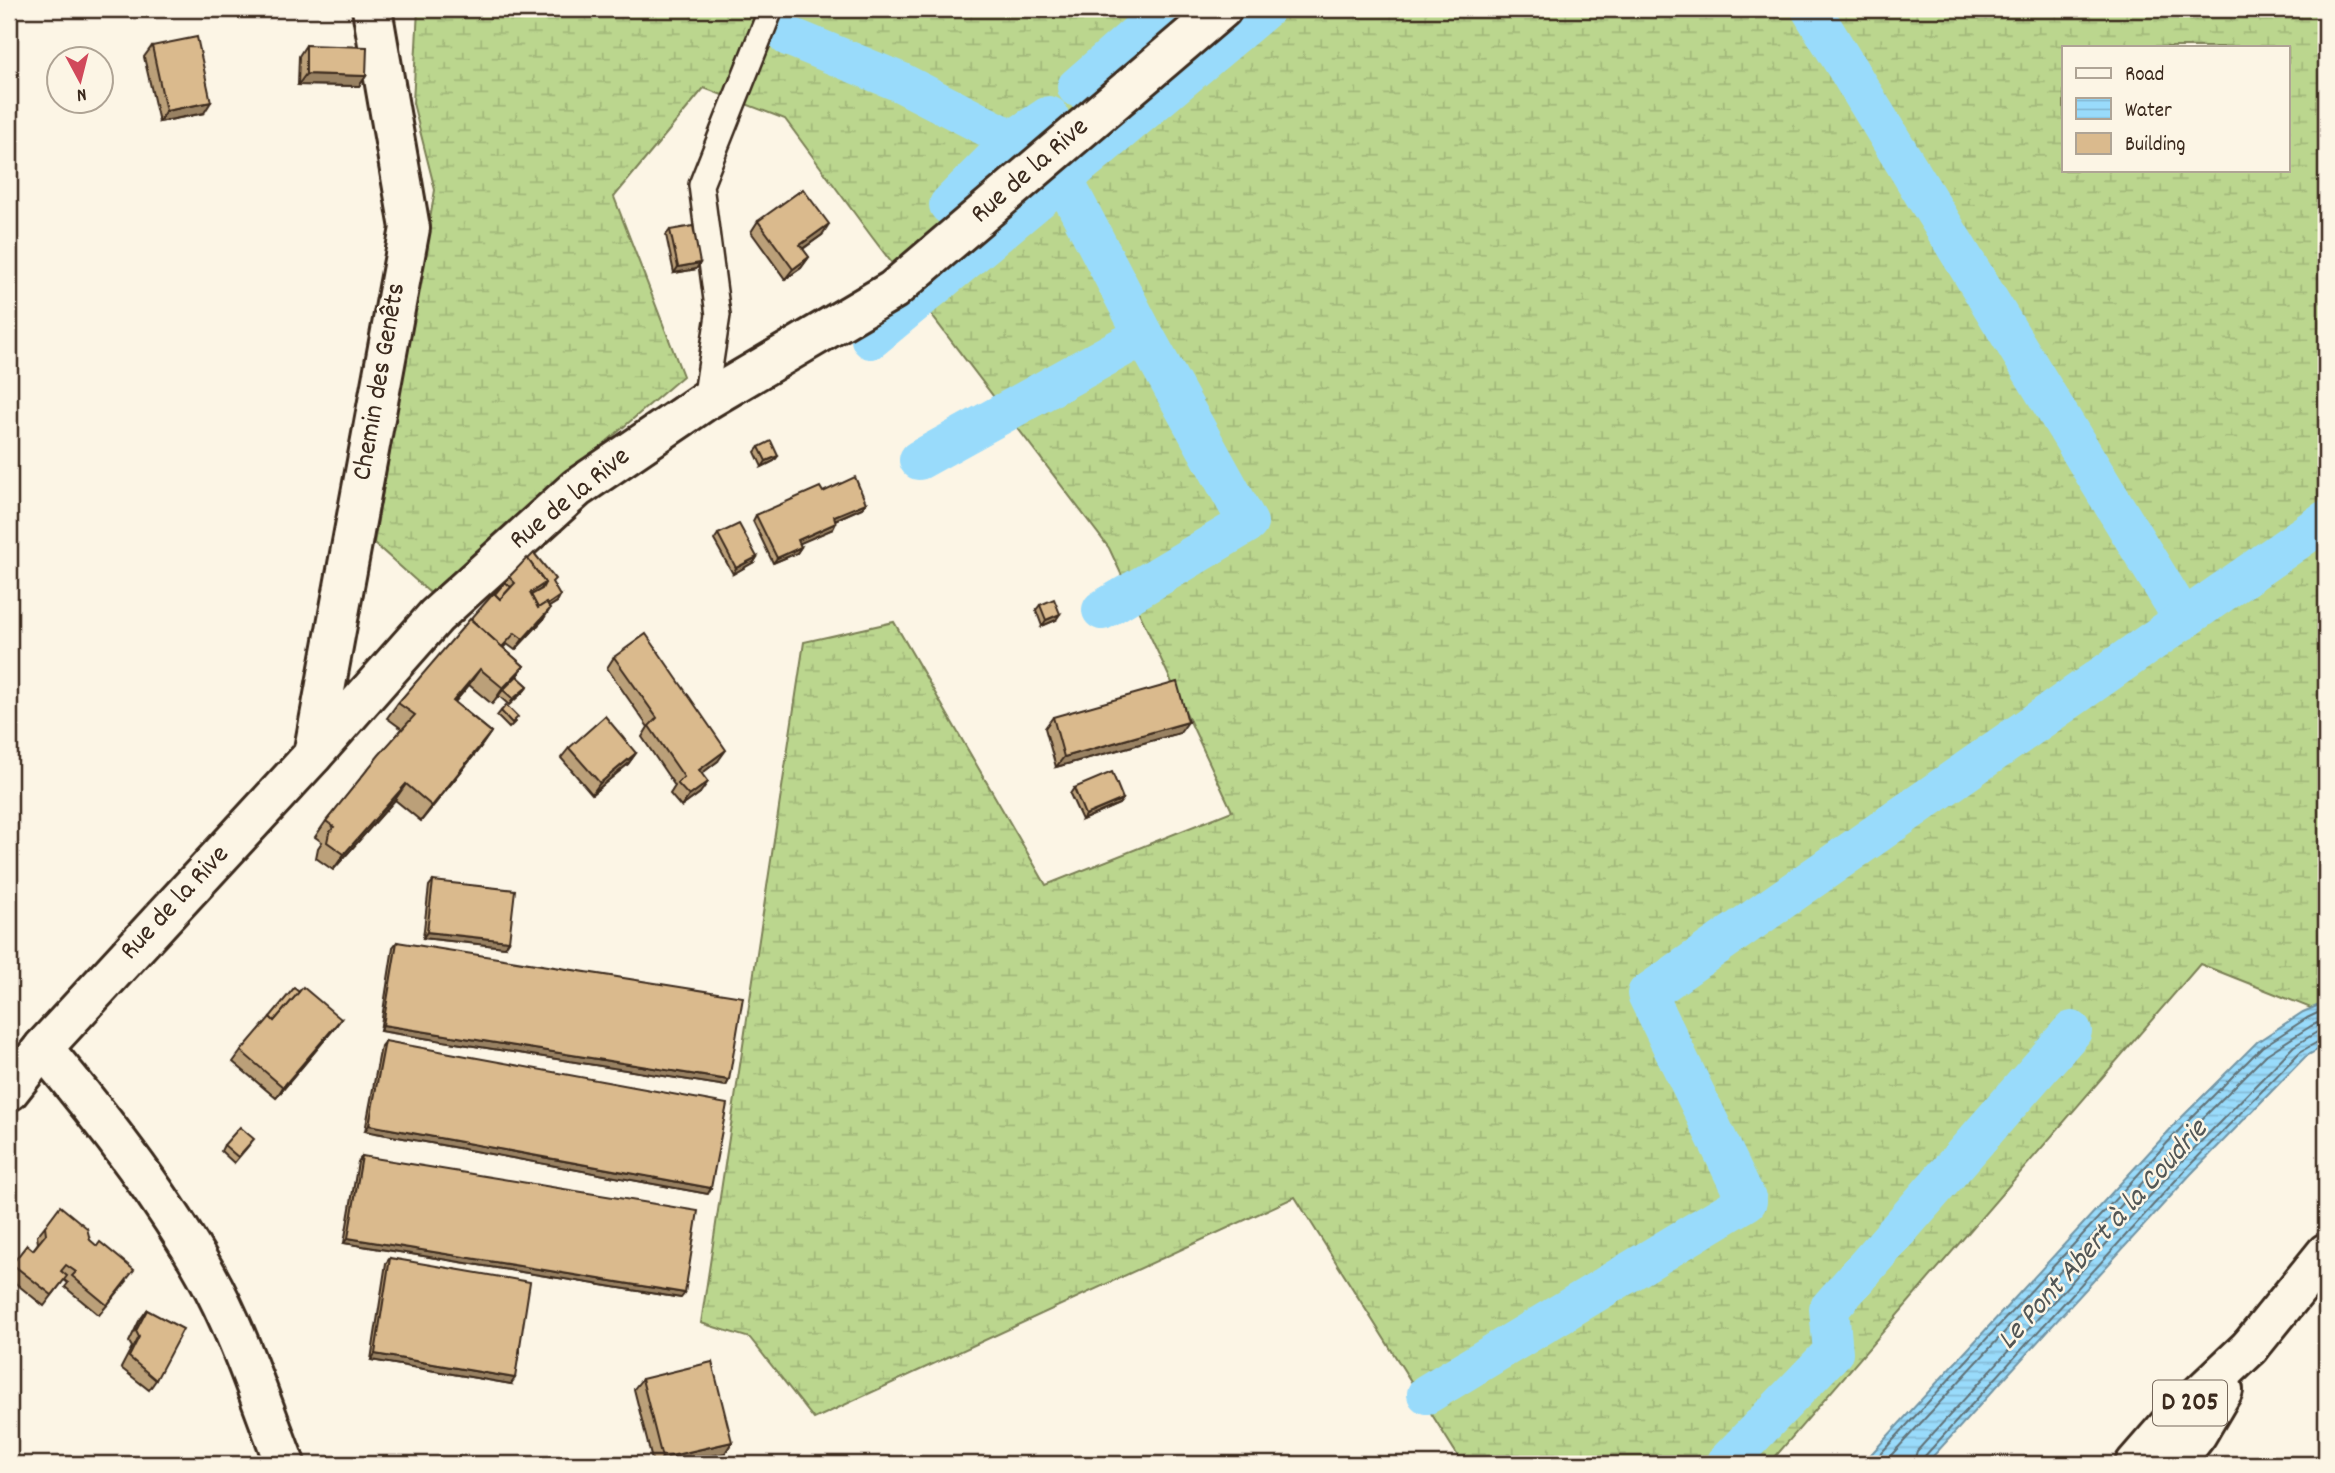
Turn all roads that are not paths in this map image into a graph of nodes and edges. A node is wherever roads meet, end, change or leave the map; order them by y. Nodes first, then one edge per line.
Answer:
1 (372, 9) edge
2 (771, 9) edge
3 (1222, 9) edge
4 (705, 401) junction
5 (313, 755) junction
6 (43, 1048) junction
7 (11, 1084) edge
8 (2326, 1253) edge
9 (2250, 1347) junction
10 (285, 1464) edge
11 (2135, 1464) edge
12 (2174, 1464) edge

1 - 5 main road, Chemin des Genêts
2 - 4 lane
3 - 4 main road, Rue de la Rive
4 - 5 main road, Rue de la Rive
5 - 6 main road, Rue de la Rive
6 - 7 main road, Rue de la Rive
6 - 10 main road
8 - 9 main road, D 205
9 - 11 main road, D 205
9 - 12 main road, D 205

